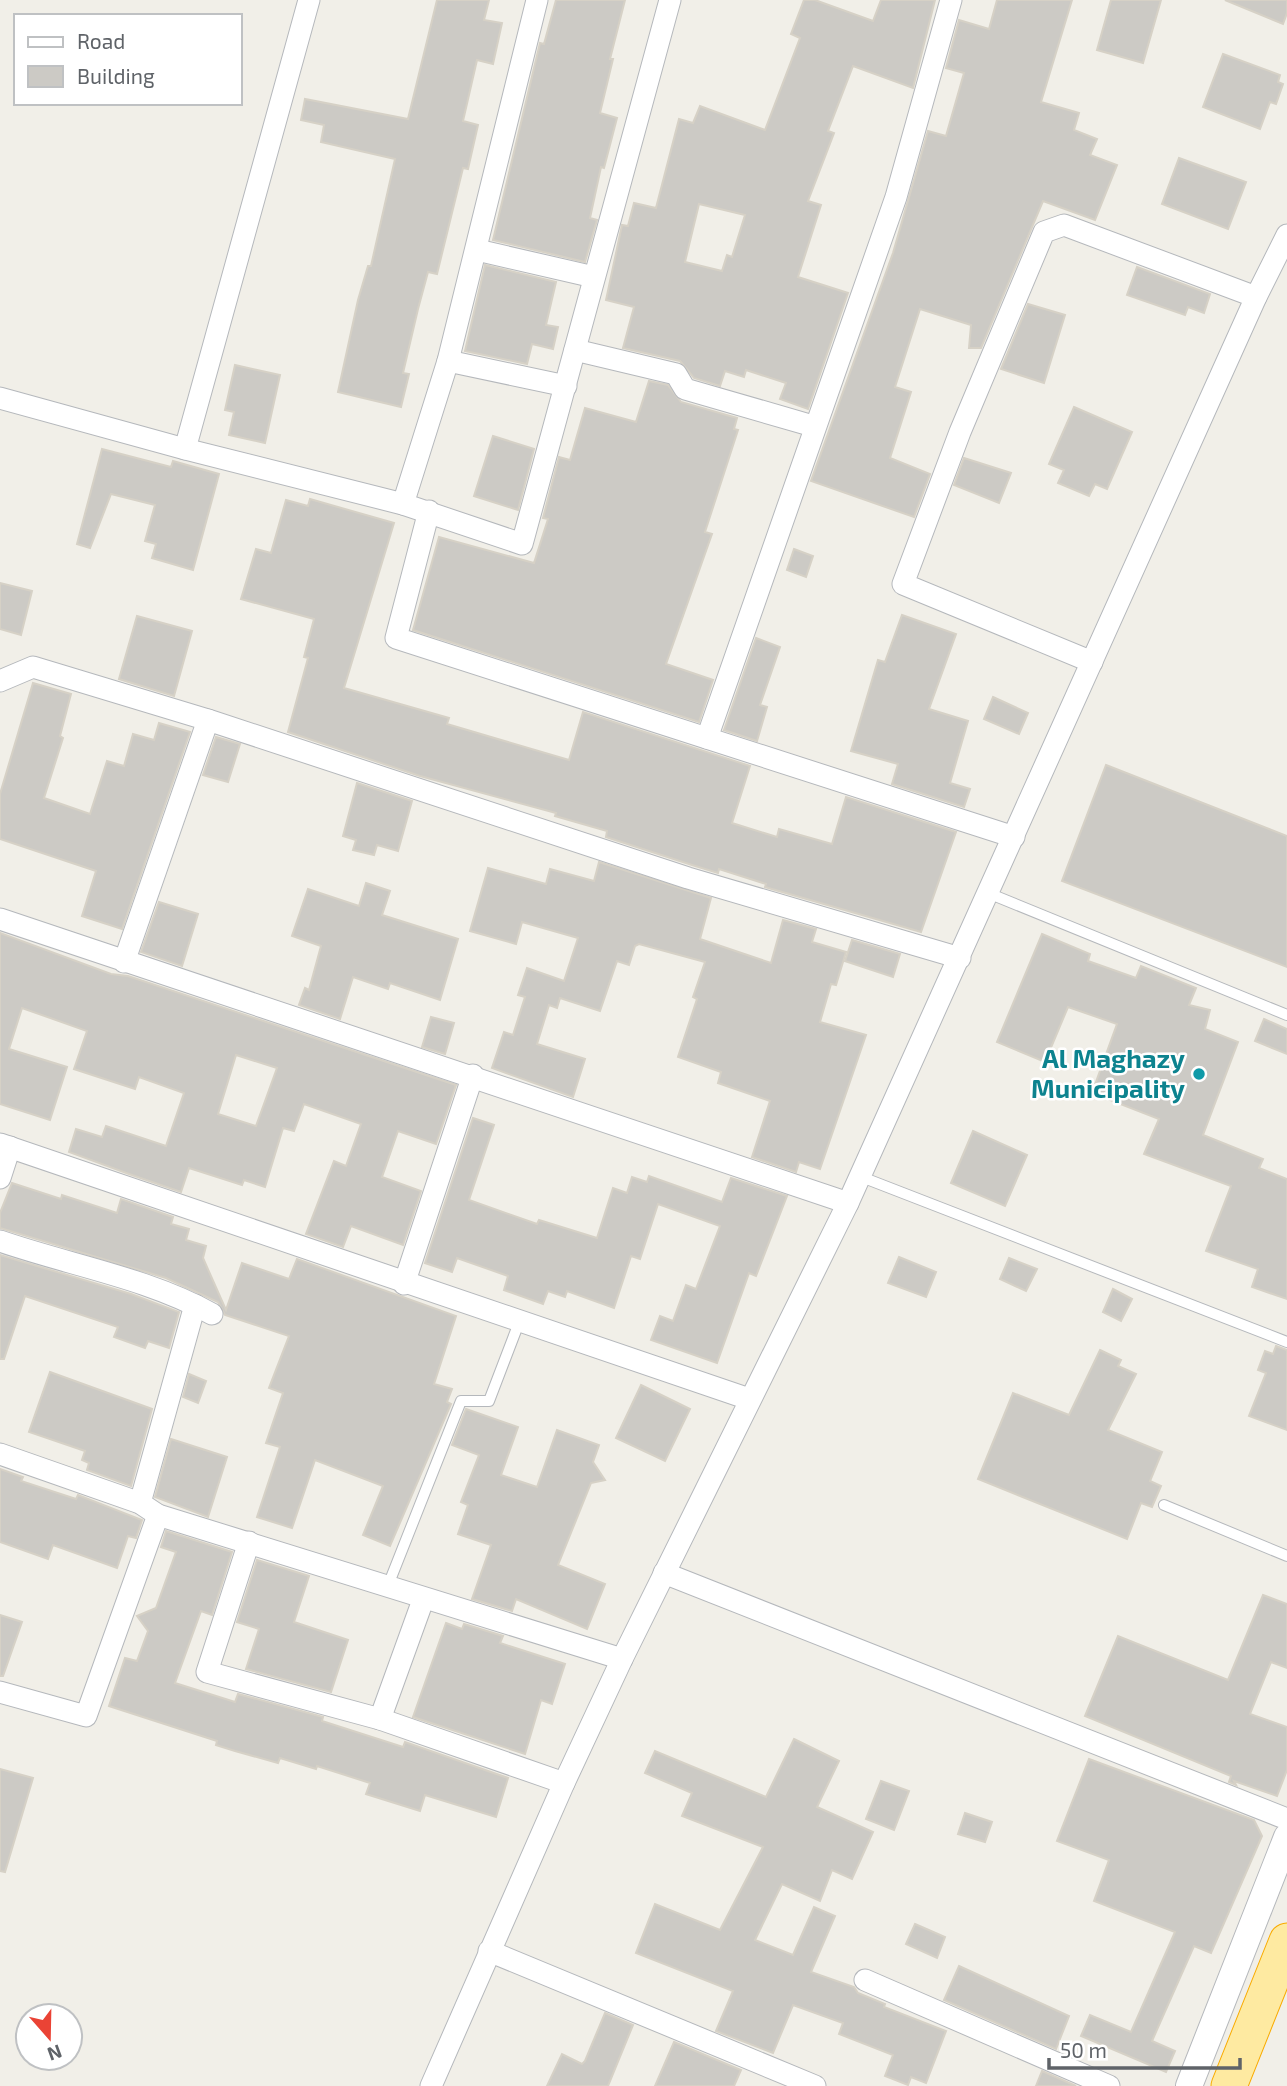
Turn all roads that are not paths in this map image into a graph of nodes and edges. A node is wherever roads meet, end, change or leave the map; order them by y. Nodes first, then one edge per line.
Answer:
1 (309, 0) edge
2 (537, 0) edge
3 (670, 0) edge
4 (951, 0) edge
5 (1287, 235) edge
6 (477, 250) junction
7 (594, 277) junction
8 (1256, 297) junction
9 (575, 350) junction
10 (448, 361) junction
11 (566, 386) junction
12 (0, 398) edge
13 (813, 426) junction
14 (185, 449) junction
15 (403, 504) junction
16 (429, 511) junction
17 (1092, 662) junction
18 (0, 681) edge
19 (208, 720) junction
20 (707, 738) junction
21 (1014, 837) junction
22 (988, 893) junction
23 (0, 919) edge
24 (960, 958) junction
25 (124, 962) junction
26 (1287, 1015) edge
27 (473, 1076) junction
28 (5, 1145) edge
29 (859, 1176) junction
30 (0, 1178) edge
31 (848, 1203) junction
32 (0, 1241) edge
33 (404, 1283) junction
34 (520, 1319) junction
35 (1287, 1342) edge
36 (749, 1399) junction
37 (0, 1454) edge
38 (140, 1503) junction
39 (1164, 1505) dead end
40 (158, 1515) junction
41 (249, 1542) junction
42 (1287, 1556) edge
43 (664, 1573) junction
44 (387, 1588) junction
45 (423, 1600) junction
46 (622, 1659) junction
47 (0, 1692) edge
48 (380, 1719) junction
49 (564, 1783) junction
50 (1287, 1819) edge
51 (1287, 1837) edge
52 (1287, 1941) edge
53 (489, 1951) junction
54 (865, 1980) dead end
55 (430, 2086) edge
56 (815, 2086) edge
57 (1109, 2086) edge
58 (1189, 2086) edge
59 (1229, 2086) edge

1 - 14 street
2 - 6 street
3 - 7 street
4 - 13 street
5 - 8 street
6 - 7 street
6 - 10 street
7 - 9 street
8 - 17 street
8 - 17 street
9 - 11 street
9 - 13 street
10 - 11 street
10 - 15 street
11 - 16 street
12 - 14 street
13 - 20 street
14 - 15 street
15 - 16 street
16 - 20 street
17 - 21 street
18 - 19 street
19 - 24 street
19 - 25 street
20 - 21 street
21 - 22 street
22 - 24 street
22 - 26 lane
23 - 25 street
24 - 29 street
25 - 27 street
27 - 31 street
27 - 33 street
28 - 30 street
28 - 33 street
29 - 31 street
29 - 35 lane
31 - 36 street
32 - 38 street
33 - 34 street
34 - 36 street
34 - 44 lane
36 - 43 street
37 - 38 street
38 - 40 street
39 - 42 lane
40 - 41 street
40 - 47 street
41 - 44 street
41 - 48 street
43 - 46 street
43 - 50 street
44 - 45 street
45 - 46 street
45 - 48 street
46 - 49 street
48 - 49 street
49 - 53 street
51 - 58 street
52 - 59 highway
53 - 55 street
53 - 56 street
54 - 57 street

